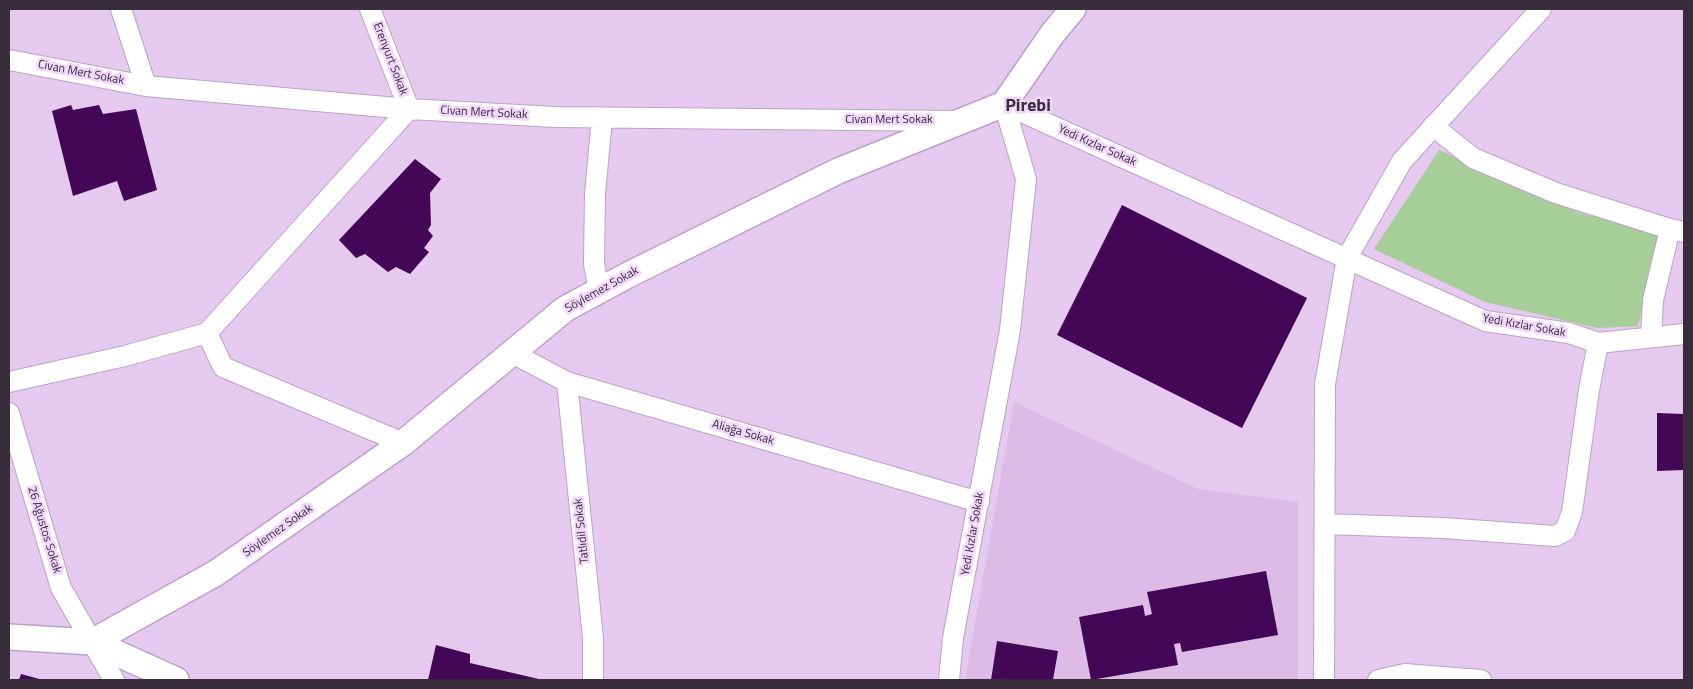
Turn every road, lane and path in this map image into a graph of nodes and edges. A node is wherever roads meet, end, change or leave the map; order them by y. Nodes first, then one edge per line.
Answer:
1 (122, 9) edge
2 (370, 9) edge
3 (1073, 9) edge
4 (1541, 9) edge
5 (9, 60) edge
6 (146, 86) junction
7 (1004, 104) junction
8 (409, 108) junction
9 (602, 118) junction
10 (963, 120) junction
11 (1434, 126) junction
12 (1677, 230) edge
13 (1347, 258) junction
14 (599, 290) junction
15 (207, 332) junction
16 (1684, 334) edge
17 (1651, 336) junction
18 (1598, 343) junction
19 (512, 353) junction
20 (9, 382) edge
21 (567, 382) junction
22 (9, 413) edge
23 (403, 443) junction
24 (978, 502) junction
25 (1325, 524) junction
26 (9, 636) edge
27 (92, 642) junction
28 (114, 680) edge
29 (176, 680) edge
30 (593, 680) edge
31 (949, 680) edge
32 (1324, 680) edge
33 (1378, 680) edge
34 (1481, 680) edge

1 - 6 street
2 - 8 street, Erenyurt Sokak
3 - 7 street
4 - 11 street
5 - 6 street, Civan Mert Sokak
6 - 8 street, Civan Mert Sokak
7 - 10 street, Söylemez Sokak
7 - 13 street, Yedi Kızlar Sokak
7 - 24 street, Yedi Kızlar Sokak
8 - 9 street, Civan Mert Sokak
8 - 15 street
9 - 10 street, Civan Mert Sokak
9 - 14 street
10 - 14 street, Söylemez Sokak
11 - 12 street
11 - 13 street
12 - 17 street
13 - 18 street, Yedi Kızlar Sokak
13 - 25 street
14 - 19 street, Söylemez Sokak
15 - 20 street
15 - 23 street
16 - 17 street, Yedi Kızlar Sokak
17 - 18 street, Yedi Kızlar Sokak
18 - 25 street
19 - 21 street, Aliağa Sokak
19 - 23 street, Söylemez Sokak
21 - 24 street, Aliağa Sokak
21 - 30 street, Tatlıdil Sokak
22 - 27 street, 26 Ağustos Sokak
23 - 27 street, Söylemez Sokak
24 - 31 street, Yedi Kızlar Sokak
25 - 32 street
26 - 27 street
27 - 28 street, 26 Ağustos Sokak
27 - 29 street
33 - 34 street

